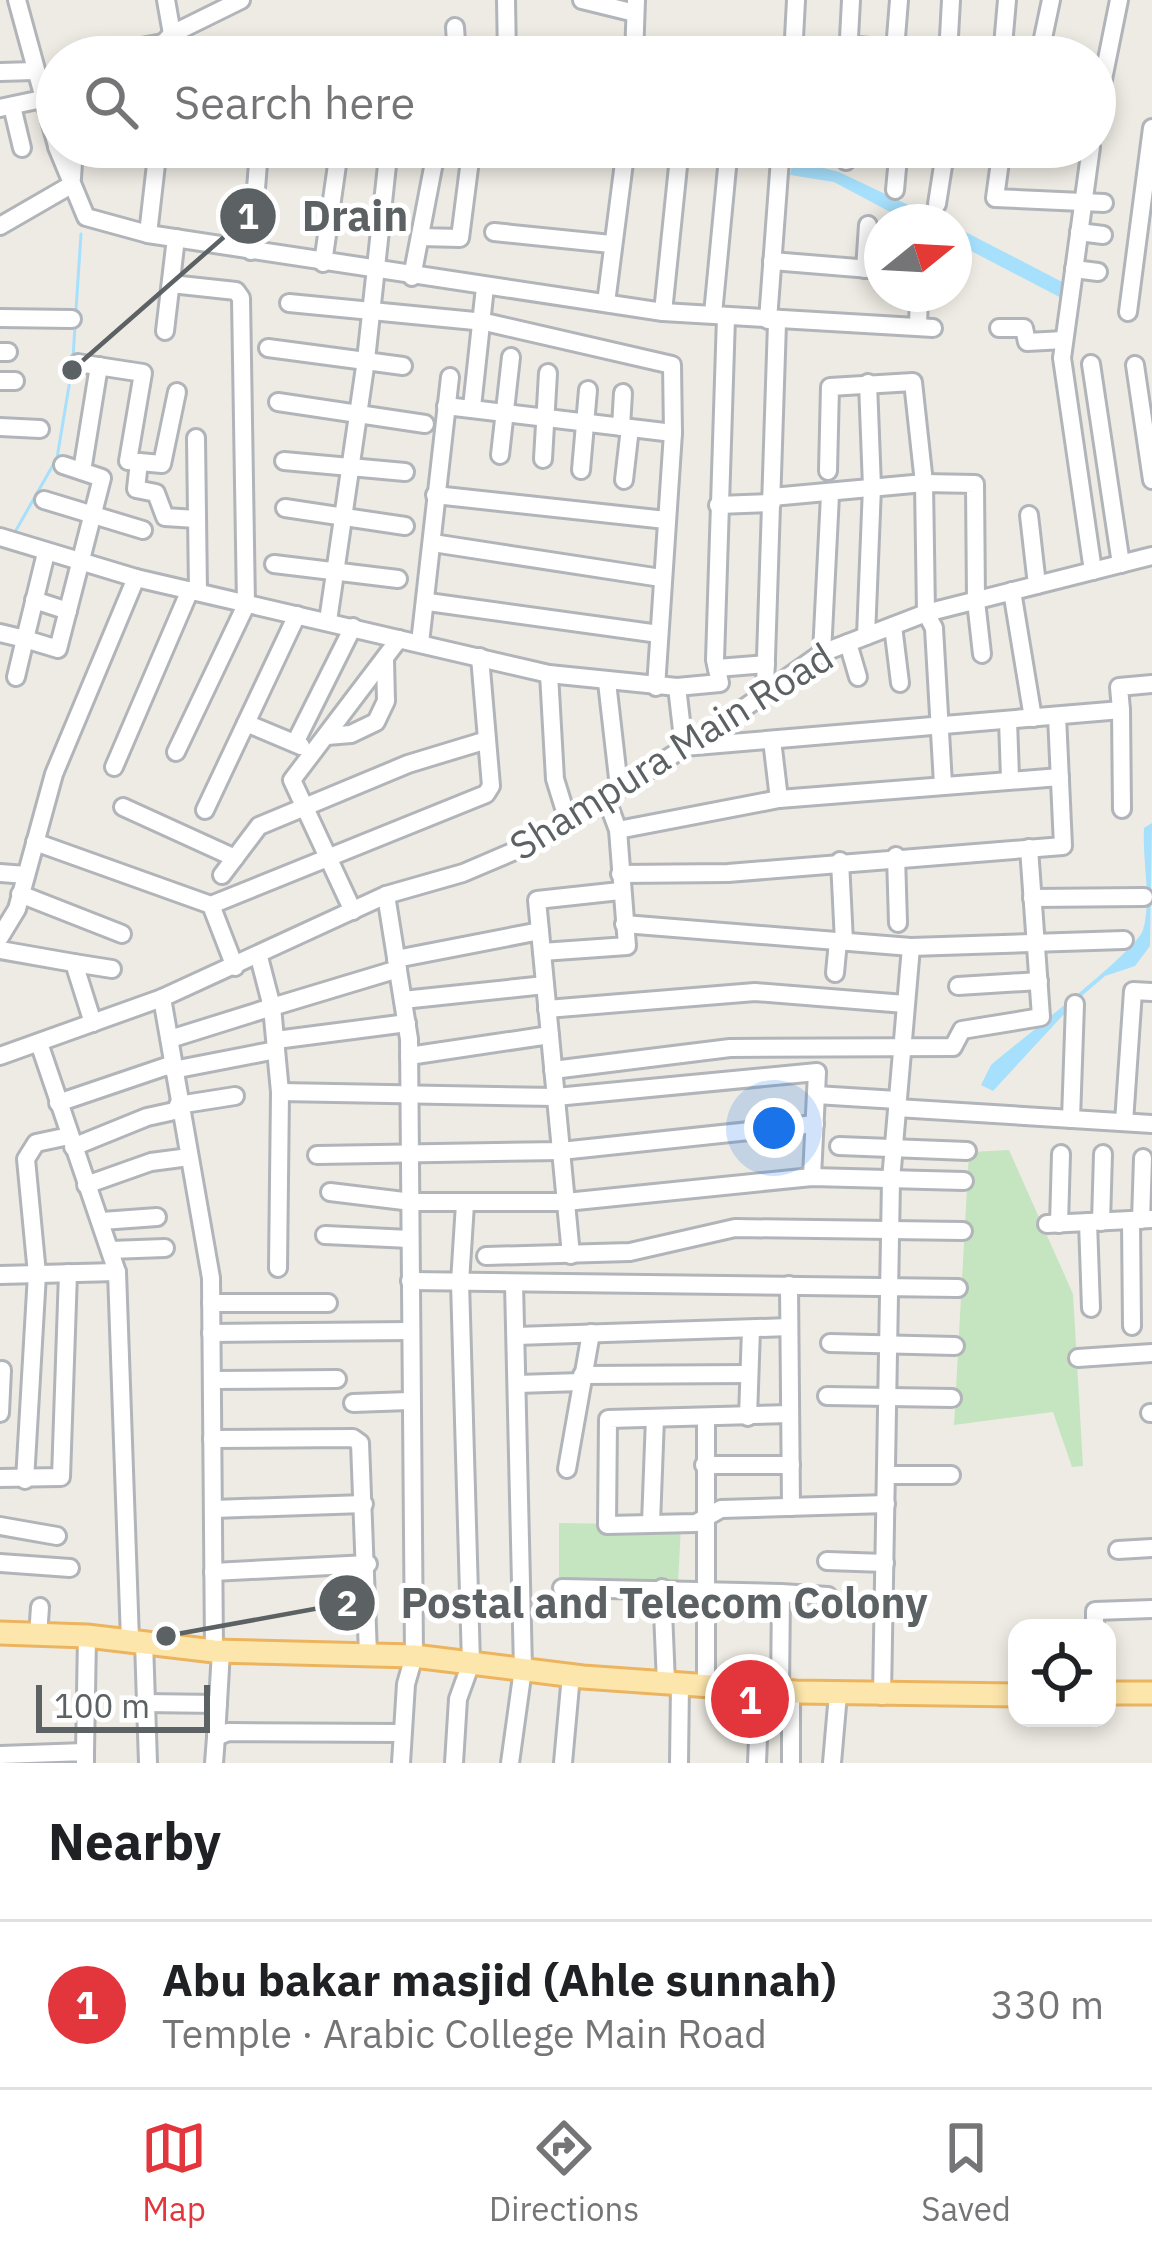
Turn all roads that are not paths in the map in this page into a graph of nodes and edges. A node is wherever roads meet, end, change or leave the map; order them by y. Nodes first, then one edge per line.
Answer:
1 (17, 0) edge
2 (166, 0) edge
3 (241, 0) edge
4 (506, 0) edge
5 (582, 0) edge
6 (796, 0) edge
7 (851, 0) edge
8 (899, 0) edge
9 (951, 0) edge
10 (1007, 0) edge
11 (1051, 0) edge
12 (1119, 0) edge
13 (635, 8) edge
14 (455, 27) dead end
15 (168, 36) edge
16 (172, 36) edge
17 (456, 36) edge
18 (507, 36) edge
19 (795, 36) edge
20 (849, 36) edge
21 (902, 36) edge
22 (955, 36) edge
23 (1004, 36) edge
24 (1043, 36) edge
25 (1108, 36) edge
26 (34, 71) junction
27 (0, 72) edge
28 (36, 78) edge
29 (36, 100) edge
30 (6, 107) edge
31 (1152, 128) edge
32 (22, 148) dead end
33 (65, 168) edge
34 (72, 168) edge
35 (156, 168) edge
36 (258, 168) edge
37 (334, 168) edge
38 (386, 168) edge
39 (433, 168) edge
40 (469, 168) edge
41 (618, 168) edge
42 (678, 168) edge
43 (729, 168) edge
44 (779, 168) edge
45 (897, 168) edge
46 (943, 168) edge
47 (999, 168) edge
48 (1088, 168) edge
49 (71, 185) junction
50 (895, 190) dead end
51 (1147, 193) edge
52 (1083, 203) junction
53 (1104, 203) dead end
54 (937, 204) dead end
55 (0, 226) edge
56 (494, 232) dead end
57 (1079, 232) junction
58 (148, 234) junction
59 (1103, 236) dead end
60 (420, 237) junction
61 (176, 238) junction
62 (611, 244) junction
63 (251, 251) junction
64 (772, 262) junction
65 (323, 263) junction
66 (864, 268) edge
67 (1074, 269) junction
68 (373, 271) junction
69 (1098, 272) dead end
70 (412, 277) junction
71 (171, 284) junction
72 (484, 287) junction
73 (289, 303) dead end
74 (606, 303) junction
75 (370, 311) junction
76 (664, 312) junction
77 (923, 312) edge
78 (1128, 312) dead end
79 (719, 315) junction
80 (0, 318) edge
81 (72, 319) dead end
82 (485, 322) junction
83 (773, 322) junction
84 (999, 328) dead end
85 (166, 332) dead end
86 (1064, 340) junction
87 (268, 348) dead end
88 (512, 357) dead end
89 (366, 361) junction
90 (78, 363) dead end
91 (1091, 364) dead end
92 (1135, 365) dead end
93 (99, 366) junction
94 (403, 366) dead end
95 (548, 373) dead end
96 (450, 377) dead end
97 (868, 383) junction
98 (588, 390) dead end
99 (177, 392) dead end
100 (622, 393) dead end
101 (278, 402) dead end
102 (446, 406) junction
103 (472, 407) junction
104 (505, 412) junction
105 (357, 415) junction
106 (545, 419) junction
107 (585, 423) junction
108 (424, 424) dead end
109 (0, 427) edge
110 (626, 427) junction
111 (40, 429) dead end
112 (673, 433) junction
113 (196, 438) dead end
114 (500, 455) dead end
115 (543, 459) dead end
116 (140, 461) junction
117 (284, 461) dead end
118 (63, 465) dead end
119 (349, 468) junction
120 (581, 470) dead end
121 (82, 471) junction
122 (828, 471) dead end
123 (405, 472) dead end
124 (624, 480) dead end
125 (1152, 480) edge
126 (924, 483) junction
127 (872, 488) junction
128 (435, 495) junction
129 (830, 495) junction
130 (44, 500) dead end
131 (772, 500) junction
132 (718, 505) junction
133 (285, 508) dead end
134 (91, 514) junction
135 (1029, 515) dead end
136 (342, 517) junction
137 (196, 519) junction
138 (666, 520) junction
139 (405, 526) dead end
140 (143, 530) dead end
141 (6, 539) edge
142 (433, 543) junction
143 (46, 553) junction
144 (1152, 556) edge
145 (80, 564) junction
146 (274, 564) dead end
147 (1121, 564) junction
148 (335, 571) junction
149 (1094, 571) junction
150 (136, 578) junction
151 (661, 578) junction
152 (398, 579) dead end
153 (1037, 585) junction
154 (194, 591) junction
155 (1012, 591) junction
156 (34, 600) junction
157 (976, 601) junction
158 (428, 602) junction
159 (246, 605) junction
160 (68, 610) junction
161 (926, 613) junction
162 (297, 615) junction
163 (328, 621) junction
164 (893, 626) junction
165 (353, 627) junction
166 (0, 633) edge
167 (659, 634) junction
168 (25, 638) junction
169 (399, 639) junction
170 (857, 639) junction
171 (420, 643) junction
172 (822, 652) junction
173 (982, 654) dead end
174 (480, 657) junction
175 (385, 659) junction
176 (766, 664) junction
177 (717, 668) junction
178 (549, 674) junction
179 (16, 676) dead end
180 (858, 676) dead end
181 (608, 682) junction
182 (900, 682) dead end
183 (1152, 684) edge
184 (656, 687) junction
185 (677, 687) junction
186 (765, 688) junction
187 (1120, 710) junction
188 (1057, 716) junction
189 (1034, 718) junction
190 (1008, 720) junction
191 (246, 723) junction
192 (943, 726) junction
193 (487, 740) junction
194 (772, 740) junction
195 (295, 743) junction
196 (321, 744) junction
197 (684, 747) junction
198 (176, 752) dead end
199 (114, 767) dead end
200 (1060, 777) junction
201 (1010, 778) junction
202 (944, 784) junction
203 (612, 791) junction
204 (779, 799) junction
205 (123, 807) dead end
206 (303, 808) junction
207 (1122, 809) dead end
208 (206, 810) dead end
209 (568, 821) junction
210 (618, 830) junction
211 (35, 842) junction
212 (1029, 848) junction
213 (896, 856) junction
214 (235, 858) junction
215 (326, 858) junction
216 (840, 861) junction
217 (0, 873) edge
218 (26, 875) junction
219 (222, 875) dead end
220 (620, 883) junction
221 (20, 894) junction
222 (386, 895) junction
223 (1144, 896) dead end
224 (1032, 898) junction
225 (211, 905) junction
226 (353, 911) junction
227 (898, 923) dead end
228 (625, 924) junction
229 (540, 931) junction
230 (122, 934) dead end
231 (0, 937) edge
232 (1124, 940) dead end
233 (841, 942) junction
234 (1036, 942) junction
235 (911, 947) junction
236 (0, 950) edge
237 (542, 952) junction
238 (259, 957) junction
239 (74, 963) junction
240 (397, 964) junction
241 (235, 967) junction
242 (112, 969) dead end
243 (835, 973) dead end
244 (1039, 981) junction
245 (545, 985) junction
246 (958, 986) dead end
247 (1152, 992) edge
248 (162, 998) junction
249 (403, 1000) junction
250 (904, 1004) junction
251 (1075, 1004) dead end
252 (272, 1007) junction
253 (548, 1009) junction
254 (92, 1023) junction
255 (407, 1023) junction
256 (550, 1035) junction
257 (170, 1040) junction
258 (39, 1043) junction
259 (276, 1045) junction
260 (900, 1047) junction
261 (409, 1055) junction
262 (0, 1056) edge
263 (173, 1067) junction
264 (553, 1070) junction
265 (280, 1092) junction
266 (816, 1095) junction
267 (235, 1096) dead end
268 (410, 1096) junction
269 (556, 1097) junction
270 (58, 1103) junction
271 (897, 1104) junction
272 (178, 1108) junction
273 (1071, 1119) junction
274 (1124, 1122) junction
275 (814, 1124) junction
276 (1152, 1124) edge
277 (71, 1142) junction
278 (839, 1147) dead end
279 (894, 1148) junction
280 (561, 1151) junction
281 (967, 1151) dead end
282 (410, 1152) junction
283 (1061, 1154) dead end
284 (1103, 1154) dead end
285 (317, 1155) dead end
286 (1143, 1159) dead end
287 (195, 1160) junction
288 (812, 1177) junction
289 (891, 1180) junction
290 (964, 1180) dead end
291 (86, 1185) junction
292 (330, 1192) dead end
293 (412, 1202) junction
294 (566, 1202) junction
295 (465, 1204) junction
296 (157, 1216) dead end
297 (1141, 1220) edge
298 (101, 1221) junction
299 (1095, 1222) junction
300 (890, 1230) junction
301 (963, 1231) dead end
302 (325, 1234) dead end
303 (410, 1239) junction
304 (165, 1248) dead end
305 (110, 1250) junction
306 (571, 1255) junction
307 (486, 1256) dead end
308 (278, 1268) dead end
309 (116, 1272) junction
310 (68, 1273) junction
311 (37, 1274) junction
312 (0, 1275) edge
313 (410, 1281) junction
314 (460, 1282) junction
315 (514, 1284) junction
316 (789, 1286) junction
317 (890, 1288) junction
318 (958, 1288) dead end
319 (211, 1303) junction
320 (328, 1303) dead end
321 (1091, 1308) dead end
322 (1132, 1326) dead end
323 (789, 1327) junction
324 (751, 1329) junction
325 (410, 1331) junction
326 (211, 1333) junction
327 (591, 1333) junction
328 (515, 1336) junction
329 (830, 1343) dead end
330 (888, 1346) junction
331 (956, 1346) dead end
332 (1152, 1353) edge
333 (1078, 1358) dead end
334 (2, 1370) edge
335 (749, 1373) junction
336 (581, 1378) junction
337 (337, 1379) dead end
338 (212, 1380) junction
339 (517, 1384) junction
340 (827, 1396) dead end
341 (888, 1397) junction
342 (952, 1398) dead end
343 (409, 1401) junction
344 (353, 1403) dead end
345 (0, 1411) edge
346 (29, 1413) junction
347 (790, 1414) junction
348 (574, 1416) junction
349 (748, 1417) junction
350 (655, 1418) junction
351 (706, 1418) junction
352 (608, 1419) junction
353 (212, 1439) junction
354 (790, 1465) junction
355 (704, 1466) junction
356 (567, 1469) dead end
357 (886, 1475) junction
358 (951, 1475) dead end
359 (0, 1478) edge
360 (25, 1480) junction
361 (364, 1504) junction
362 (886, 1504) junction
363 (791, 1507) junction
364 (213, 1509) junction
365 (704, 1521) junction
366 (651, 1522) junction
367 (0, 1526) edge
368 (57, 1536) dead end
369 (1152, 1548) edge
370 (1118, 1550) dead end
371 (827, 1561) dead end
372 (0, 1563) edge
373 (885, 1563) junction
374 (368, 1564) junction
375 (70, 1568) dead end
376 (213, 1571) junction
377 (562, 1588) dead end
378 (662, 1588) junction
379 (706, 1593) junction
380 (781, 1593) junction
381 (827, 1596) dead end
382 (40, 1607) dead end
383 (1152, 1609) edge
384 (1095, 1619) edge
385 (0, 1633) edge
386 (38, 1636) junction
387 (87, 1636) junction
388 (137, 1641) junction
389 (217, 1651) junction
390 (368, 1654) junction
391 (414, 1656) junction
392 (471, 1663) junction
393 (523, 1670) junction
394 (571, 1675) junction
395 (673, 1683) junction
396 (706, 1685) junction
397 (777, 1691) junction
398 (1116, 1693) edge
399 (1152, 1693) edge
400 (838, 1694) junction
401 (1008, 1694) edge
402 (883, 1696) junction
403 (143, 1702) junction
404 (218, 1704) junction
405 (400, 1733) junction
406 (216, 1737) junction
407 (12, 1758) edge
408 (85, 1758) edge
409 (148, 1763) edge
410 (214, 1763) edge
411 (401, 1763) edge
412 (454, 1763) edge
413 (510, 1763) edge
414 (563, 1763) edge
415 (679, 1763) edge
416 (757, 1763) edge
417 (791, 1763) edge
418 (832, 1763) edge

1 - 26 street
2 - 15 street
3 - 16 street
4 - 18 street
5 - 13 street
6 - 19 street
7 - 20 street
8 - 21 street
9 - 22 street
10 - 23 street
11 - 24 street
12 - 25 street
14 - 17 street
26 - 27 street
26 - 28 street
29 - 30 street
30 - 32 street
31 - 51 street
33 - 49 street
34 - 49 street
35 - 58 street
36 - 63 street
37 - 65 street
38 - 68 street
39 - 60 street
40 - 60 street
41 - 62 street
42 - 76 street
43 - 79 street
44 - 64 street
45 - 50 street
46 - 54 street
47 - 52 street
48 - 52 street
49 - 55 street
49 - 58 street
51 - 78 street
52 - 53 street
52 - 57 street
56 - 62 street
57 - 59 street
57 - 67 street
58 - 61 street
60 - 70 street
61 - 63 street
61 - 71 street
62 - 74 street
63 - 65 street
64 - 66 street
64 - 83 street
65 - 68 street
67 - 69 street
67 - 86 street
68 - 70 street
68 - 75 street
70 - 72 street
71 - 85 street
71 - 159 street
72 - 74 street
72 - 82 street
73 - 75 street
74 - 76 street
75 - 82 street
75 - 89 street
76 - 79 street
77 - 83 street
79 - 83 street
79 - 132 street
80 - 81 street
82 - 103 street
82 - 112 street
83 - 131 street
84 - 86 street
86 - 149 street
87 - 89 street
88 - 104 street
89 - 94 street
89 - 105 street
90 - 93 street
91 - 147 street
92 - 125 street
93 - 116 street
93 - 121 street
95 - 106 street
96 - 102 street
97 - 122 street
97 - 126 street
97 - 127 street
98 - 107 street
99 - 116 street
100 - 110 street
101 - 105 street
102 - 103 street
102 - 128 street
103 - 104 street
104 - 106 street
104 - 114 street
105 - 108 street
105 - 119 street
106 - 107 street
106 - 115 street
107 - 110 street
107 - 120 street
109 - 111 street
110 - 112 street
110 - 124 street
112 - 138 street
113 - 137 street
116 - 137 street
117 - 119 street
118 - 121 street
119 - 123 street
119 - 136 street
121 - 134 street
126 - 127 street
126 - 157 street
126 - 161 street
127 - 129 street
127 - 170 street
128 - 138 street
128 - 142 street
129 - 131 street
129 - 172 street
130 - 134 street
131 - 132 street
131 - 176 street
132 - 177 street
133 - 136 street
134 - 140 street
134 - 145 street
135 - 153 street
136 - 139 street
136 - 148 street
137 - 154 street
138 - 151 street
141 - 143 street
142 - 151 street
142 - 158 street
143 - 145 street
143 - 156 street
144 - 147 street, Shampura Main Road
145 - 150 street
145 - 160 street
146 - 148 street
147 - 149 street, Shampura Main Road
148 - 152 street
148 - 163 street
149 - 153 street, Shampura Main Road
150 - 154 street
150 - 211 street
151 - 167 street
153 - 155 street, Shampura Main Road
154 - 159 street
154 - 199 street
155 - 157 street, Shampura Main Road
155 - 189 street
156 - 160 street
156 - 168 street
157 - 161 street, Shampura Main Road
157 - 173 street
158 - 167 street
158 - 171 street
159 - 162 street
159 - 198 street
160 - 168 street
161 - 164 street, Shampura Main Road
161 - 192 street
162 - 163 street
162 - 191 street
163 - 165 street
164 - 170 street, Shampura Main Road
164 - 182 street
165 - 169 street
165 - 195 street
166 - 168 street
167 - 184 street
168 - 179 street
169 - 171 street
169 - 175 street
170 - 172 street, Shampura Main Road
170 - 180 street
171 - 174 street
172 - 186 street, Shampura Main Road
174 - 178 street
174 - 193 street
175 - 196 street
175 - 196 street
176 - 177 street
176 - 186 street
177 - 185 street
178 - 181 street
178 - 209 street
181 - 184 street
181 - 203 street
183 - 187 street
184 - 185 street
185 - 197 street
186 - 197 street, Shampura Main Road
187 - 188 street
187 - 207 street
188 - 189 street
188 - 200 street
189 - 190 street
190 - 192 street
190 - 201 street
191 - 195 street
191 - 208 street
192 - 194 street
192 - 202 street
193 - 206 street
193 - 215 street
194 - 197 street
194 - 204 street
195 - 196 street
196 - 206 street
197 - 203 street, Shampura Main Road
200 - 201 street
200 - 212 street
201 - 202 street
202 - 204 street
203 - 209 street, Shampura Main Road
203 - 210 street
204 - 210 street
205 - 214 street
206 - 214 street
206 - 215 street
209 - 222 street, Shampura Main Road
210 - 220 street
211 - 218 street
211 - 225 street
212 - 213 street
212 - 224 street
213 - 216 street
213 - 227 street
214 - 219 street
215 - 225 street
215 - 226 street
216 - 220 street
216 - 233 street
217 - 218 street
218 - 221 street
220 - 228 street
220 - 229 street
221 - 230 street
221 - 231 street
222 - 226 street, Shampura Main Road
222 - 240 street
223 - 224 street
224 - 234 street
225 - 241 street
226 - 238 street, Shampura Main Road
228 - 233 street
228 - 237 street
229 - 237 street
229 - 240 street
232 - 234 street
233 - 235 street
233 - 243 street
234 - 235 street
234 - 244 street
235 - 250 street
236 - 239 street
237 - 245 street
238 - 241 street, Shampura Main Road
238 - 252 street
239 - 242 street
239 - 254 street
240 - 249 street
240 - 252 street
241 - 248 street, Shampura Main Road
244 - 246 street
244 - 260 street
245 - 249 street
245 - 253 street
247 - 274 street
248 - 254 street, Shampura Main Road
248 - 257 street
249 - 255 street
250 - 253 street
250 - 260 street
251 - 273 street
252 - 257 street
252 - 259 street
253 - 256 street
254 - 258 street, Shampura Main Road
255 - 259 street
255 - 261 street
256 - 261 street
256 - 264 street
257 - 263 street
258 - 262 street, Shampura Main Road
258 - 270 street
259 - 263 street
259 - 265 street
260 - 264 street
260 - 271 street
261 - 268 street
263 - 270 street
263 - 272 street
264 - 269 street
265 - 268 street
265 - 308 street
266 - 269 street
266 - 271 street
266 - 275 street
267 - 272 street
268 - 269 street
268 - 282 street
269 - 280 street
270 - 277 street
271 - 273 street
271 - 279 street
272 - 277 street
272 - 287 street
273 - 274 street
274 - 276 street
275 - 280 street
275 - 288 street
277 - 291 street
277 - 311 street
278 - 279 street
279 - 281 street
279 - 289 street
280 - 282 street
280 - 294 street
282 - 285 street
282 - 293 street
283 - 299 street
284 - 299 street
286 - 297 street
287 - 291 street
287 - 319 street
288 - 289 street
288 - 294 street
289 - 290 street
289 - 300 street
291 - 298 street
292 - 293 street
293 - 295 street
293 - 303 street
294 - 295 street
294 - 306 street
295 - 314 street
296 - 298 street
297 - 299 street
297 - 322 street
298 - 305 street
299 - 321 street
300 - 301 street
300 - 306 street
300 - 317 street
302 - 303 street
303 - 313 street
304 - 305 street
305 - 309 street
306 - 307 street
309 - 310 street
309 - 388 street
310 - 311 street
310 - 360 street
311 - 312 street
311 - 346 street
313 - 314 street
313 - 325 street
314 - 315 street
314 - 392 street
315 - 316 street
315 - 328 street
316 - 317 street
316 - 323 street
317 - 318 street
317 - 330 street
319 - 320 street
319 - 326 street
323 - 324 street
323 - 347 street
324 - 327 street
324 - 335 street
325 - 326 street
325 - 343 street
326 - 338 street
327 - 328 street
327 - 336 street
328 - 339 street
329 - 330 street
330 - 331 street
330 - 341 street
332 - 333 street
334 - 345 street
335 - 336 street
335 - 349 street
336 - 339 street
336 - 348 street
337 - 338 street
338 - 353 street
339 - 393 street
340 - 341 street
341 - 342 street
341 - 357 street
343 - 344 street
343 - 391 street
345 - 346 street
346 - 360 street
347 - 349 street
347 - 354 street
348 - 352 street
348 - 356 street
349 - 351 street
350 - 351 street
350 - 352 street
350 - 366 street
351 - 355 street
352 - 366 street
353 - 361 street
353 - 364 street
354 - 355 street
354 - 363 street
355 - 365 street
357 - 358 street
357 - 362 street
359 - 360 street
361 - 364 street
361 - 374 street
362 - 363 street
362 - 373 street
363 - 365 street
364 - 376 street
365 - 366 street
365 - 379 street
367 - 368 street
369 - 370 street
371 - 373 street
372 - 375 street
373 - 402 street
374 - 376 street
374 - 390 street
376 - 389 street
377 - 378 street
378 - 379 street
378 - 395 street
379 - 380 street
379 - 396 street
380 - 381 street
380 - 397 street
382 - 386 street
383 - 384 street
385 - 386 main road
386 - 387 main road
387 - 388 main road
387 - 408 street
388 - 389 main road
388 - 403 street
389 - 390 main road
389 - 404 street
390 - 391 main road
391 - 392 main road
391 - 405 street
392 - 393 main road
392 - 412 street
393 - 394 main road
393 - 413 street
394 - 395 main road
394 - 414 street
395 - 396 main road
395 - 415 street
396 - 397 main road
397 - 400 main road
397 - 416 street
397 - 417 street
398 - 399 main road
400 - 402 main road
400 - 418 street
401 - 402 main road
403 - 404 street
403 - 409 street
404 - 406 street
405 - 406 street
405 - 411 street
406 - 410 street
407 - 408 street

